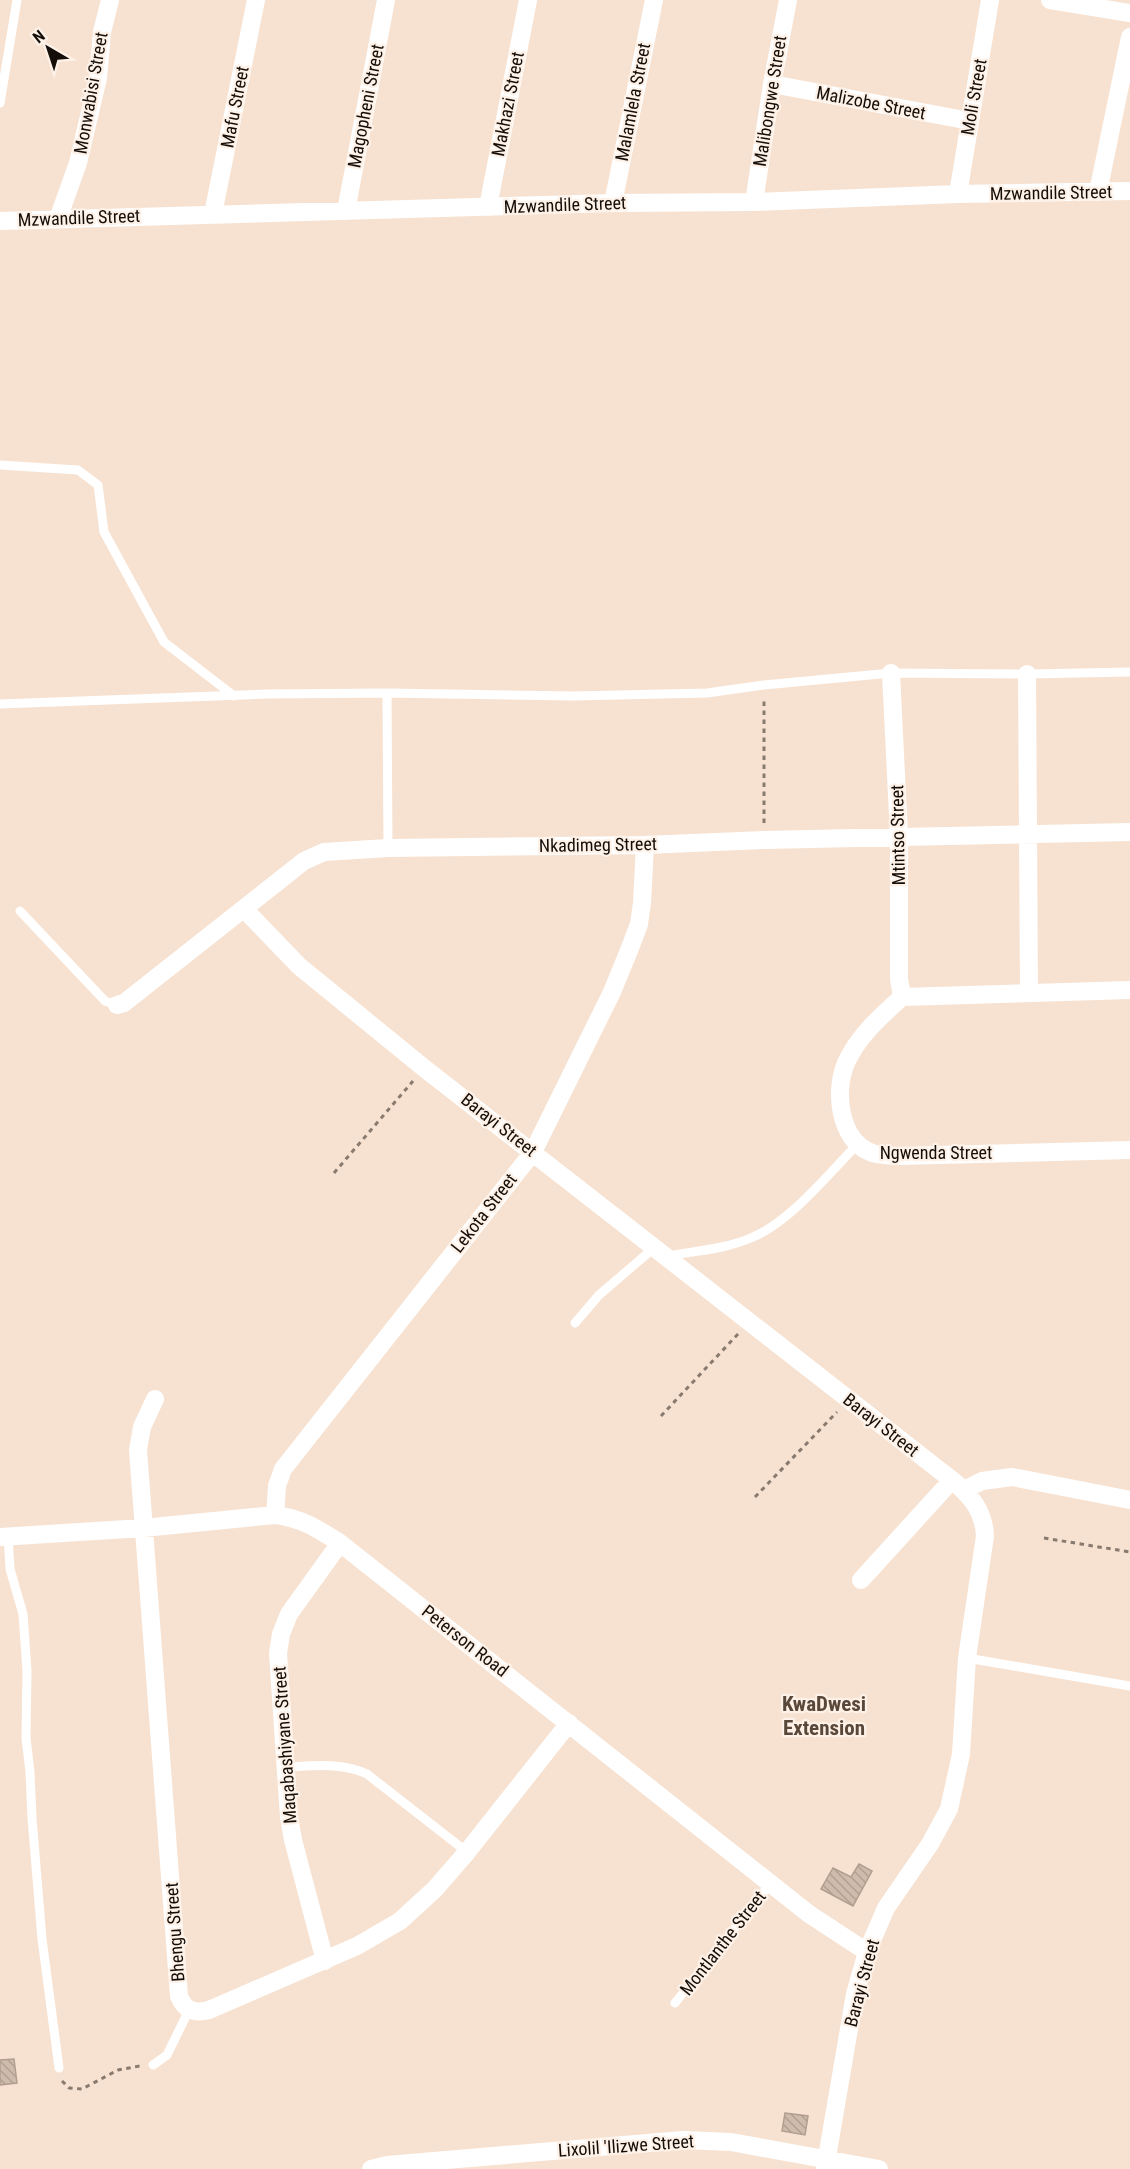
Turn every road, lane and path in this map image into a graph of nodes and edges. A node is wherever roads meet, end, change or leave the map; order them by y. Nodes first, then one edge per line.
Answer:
1 (18, 0) edge
2 (110, 0) edge
3 (256, 0) edge
4 (386, 0) edge
5 (528, 0) edge
6 (654, 0) edge
7 (788, 0) edge
8 (990, 0) edge
9 (1050, 0) edge
10 (1130, 14) edge
11 (1130, 37) edge
12 (772, 84) junction
13 (0, 103) edge
14 (970, 121) junction
15 (1130, 191) edge
16 (1098, 192) junction
17 (958, 194) junction
18 (754, 202) junction
19 (613, 203) junction
20 (488, 207) junction
21 (346, 212) junction
22 (213, 214) junction
23 (58, 219) junction
24 (0, 220) edge
25 (0, 465) edge
26 (1130, 672) edge
27 (891, 673) junction
28 (1028, 674) junction
29 (765, 685) junction
30 (387, 693) junction
31 (234, 696) junction
32 (0, 704) edge
33 (1130, 832) edge
34 (1030, 833) junction
35 (899, 836) junction
36 (764, 840) junction
37 (645, 845) junction
38 (388, 848) junction
39 (245, 910) junction
40 (20, 911) dead end
41 (1130, 990) edge
42 (1029, 993) junction
43 (902, 997) junction
44 (117, 1005) joint
45 (424, 1068) junction
46 (857, 1145) junction
47 (1130, 1150) edge
48 (534, 1152) junction
49 (334, 1173) dead end
50 (661, 1251) junction
51 (750, 1322) junction
52 (575, 1323) dead end
53 (154, 1399) dead end
54 (849, 1400) junction
55 (661, 1416) dead end
56 (958, 1485) junction
57 (755, 1497) dead end
58 (1130, 1500) edge
59 (275, 1515) junction
60 (143, 1528) junction
61 (4, 1537) edge
62 (1044, 1538) dead end
63 (340, 1543) junction
64 (1130, 1552) edge
65 (861, 1580) dead end
66 (967, 1658) junction
67 (1130, 1686) edge
68 (569, 1723) junction
69 (286, 1767) junction
70 (467, 1852) junction
71 (771, 1883) junction
72 (867, 1952) junction
73 (325, 1961) junction
74 (675, 2003) dead end
75 (189, 2010) junction
76 (153, 2065) joint
77 (59, 2068) joint
78 (826, 2164) edge
79 (371, 2169) edge
80 (879, 2169) edge

1 - 13 lane
2 - 23 street, Monwabisi Street
3 - 22 street, Mafu Street
4 - 21 street, Magopheni Street
5 - 20 street, Makhazi Street
6 - 19 street, Malamlela Street
7 - 12 street, Malibongwe Street
8 - 14 street, Moli Street
9 - 10 street
11 - 16 street
12 - 14 street, Malizobe Street
12 - 18 street, Malibongwe Street
14 - 17 street, Moli Street
15 - 16 street, Mzwandile Street
16 - 17 street, Mzwandile Street
17 - 18 street, Mzwandile Street
18 - 19 street, Mzwandile Street
19 - 20 street, Mzwandile Street
20 - 21 street, Mzwandile Street
21 - 22 street, Mzwandile Street
22 - 23 street, Mzwandile Street
23 - 24 street, Mzwandile Street
25 - 31 lane
26 - 28 lane
27 - 28 lane
27 - 29 lane
27 - 35 street, Mtintso Street
28 - 34 street
29 - 30 lane
29 - 36 path
30 - 31 lane
30 - 38 lane
31 - 32 lane
33 - 34 street, Nkadimeg Street
34 - 35 street, Nkadimeg Street
34 - 42 street
35 - 36 street, Nkadimeg Street
35 - 43 street, Mtintso Street
36 - 37 street, Nkadimeg Street
37 - 38 street, Nkadimeg Street
37 - 48 street, Lekota Street
38 - 39 street, Nkadimeg Street
39 - 44 street, Nkadimeg Street
39 - 45 street, Barayi Street
40 - 44 lane
41 - 42 street
42 - 43 street
43 - 46 street, Ngwenda Street
45 - 48 street, Barayi Street
45 - 49 path
46 - 47 street, Ngwenda Street
46 - 50 lane
48 - 50 street, Barayi Street
48 - 59 street, Lekota Street
50 - 51 street, Barayi Street
50 - 52 lane
51 - 54 street, Barayi Street
51 - 55 path
53 - 60 street, Bhengu Street
54 - 56 street, Barayi Street
54 - 57 path
56 - 58 street
56 - 65 street
56 - 66 street, Barayi Street
59 - 60 street, Peterson Road
59 - 63 street, Peterson Road
60 - 61 street, Peterson Road
60 - 75 street, Bhengu Street
61 - 77 lane
62 - 64 path
63 - 68 street, Peterson Road
63 - 69 street, Maqabashiyane Street
66 - 67 lane
66 - 72 street, Barayi Street
68 - 70 street
68 - 71 street, Peterson Road
69 - 70 lane
69 - 73 street, Maqabashiyane Street
70 - 73 street
71 - 72 street, Peterson Road
71 - 74 lane, Montlanthe Street
72 - 78 street, Barayi Street
73 - 75 street
75 - 76 lane
76 - 77 path
78 - 79 street, Lixolil 'Ilizwe Street
78 - 80 street, Lixolil 'Ilizwe Street

